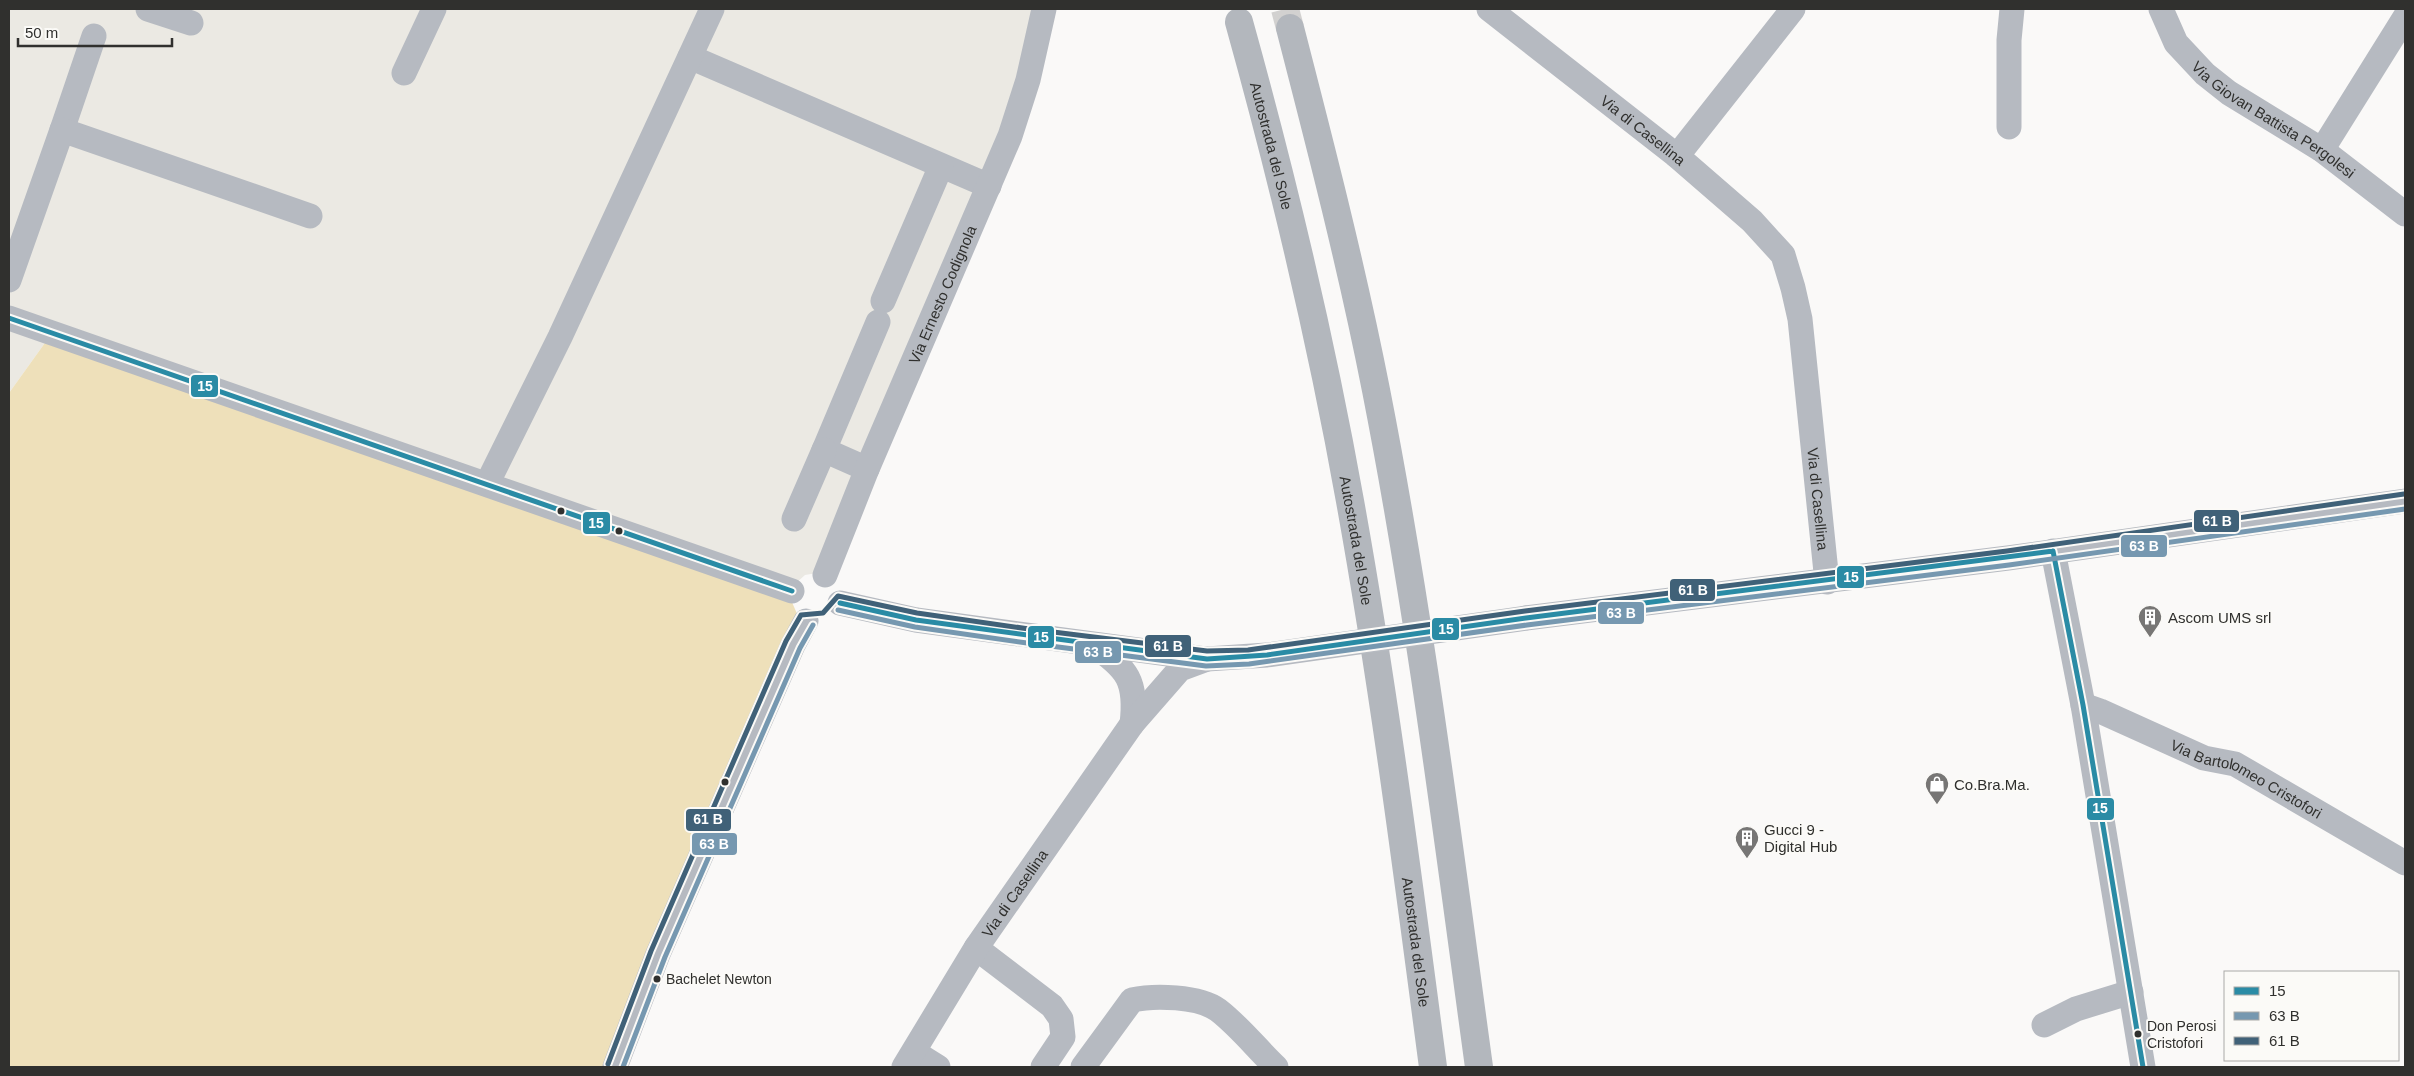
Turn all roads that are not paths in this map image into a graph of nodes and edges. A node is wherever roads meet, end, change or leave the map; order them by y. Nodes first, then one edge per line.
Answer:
1 (148, 9) edge
2 (434, 9) edge
3 (712, 9) edge
4 (1044, 9) edge
5 (1490, 9) edge
6 (1793, 9) edge
7 (2012, 9) edge
8 (2161, 9) edge
9 (2405, 17) edge
10 (1239, 22) dead end
11 (191, 23) dead end
12 (1290, 28) tunnel mouth
13 (94, 36) dead end
14 (690, 57) junction
15 (404, 73) dead end
16 (2009, 127) dead end
17 (62, 130) junction
18 (2322, 150) junction
19 (1677, 156) junction
20 (941, 166) junction
21 (989, 186) junction
22 (2405, 214) edge
23 (310, 216) dead end
24 (9, 280) edge
25 (9, 318) edge
26 (824, 450) junction
27 (867, 469) junction
28 (487, 484) junction
29 (2405, 502) edge
30 (794, 519) dead end
31 (2054, 551) junction
32 (825, 575) junction
33 (1827, 582) junction
34 (792, 592) junction
35 (840, 603) junction
36 (806, 621) junction
37 (1091, 644) junction
38 (1207, 659) junction
39 (2083, 705) junction
40 (1132, 724) junction
41 (2405, 863) edge
42 (976, 948) junction
43 (2131, 992) junction
44 (2044, 1025) dead end
45 (909, 1060) edge
46 (615, 1067) edge
47 (938, 1067) edge
48 (1043, 1067) edge
49 (1083, 1067) edge
50 (1276, 1067) edge
51 (1433, 1067) edge
52 (1479, 1067) edge
53 (2143, 1067) edge

1 - 11 street
2 - 15 street
3 - 14 street
4 - 21 street, Via Ernesto Codignola
5 - 19 street, Via di Casellina
6 - 19 street
7 - 16 street
8 - 18 street, Via Giovan Battista Pergolesi
9 - 18 street
10 - 51 highway, Autostrada del Sole
12 - 52 highway
13 - 17 street
14 - 20 street
14 - 28 street
17 - 23 street
17 - 24 street
18 - 22 street, Via Giovan Battista Pergolesi
19 - 33 street, Via di Casellina
20 - 21 street
20 - 26 street
21 - 27 street, Via Ernesto Codignola
25 - 28 street
26 - 27 street
26 - 30 street
27 - 32 street, Via Ernesto Codignola
28 - 34 street
29 - 31 street
31 - 33 street
31 - 39 street
32 - 34 street
32 - 35 street
33 - 38 street, Via di Casellina, bridge
34 - 36 street
35 - 36 street
35 - 37 street
36 - 46 street
37 - 38 street
37 - 40 street, Via di Casellina
38 - 40 street, Via di Casellina
39 - 41 street, Via Bartolomeo Cristofori
39 - 43 street
40 - 42 street, Via di Casellina
42 - 45 street, Via di Casellina
42 - 48 street
43 - 44 street
43 - 53 street
45 - 47 street
49 - 50 street

